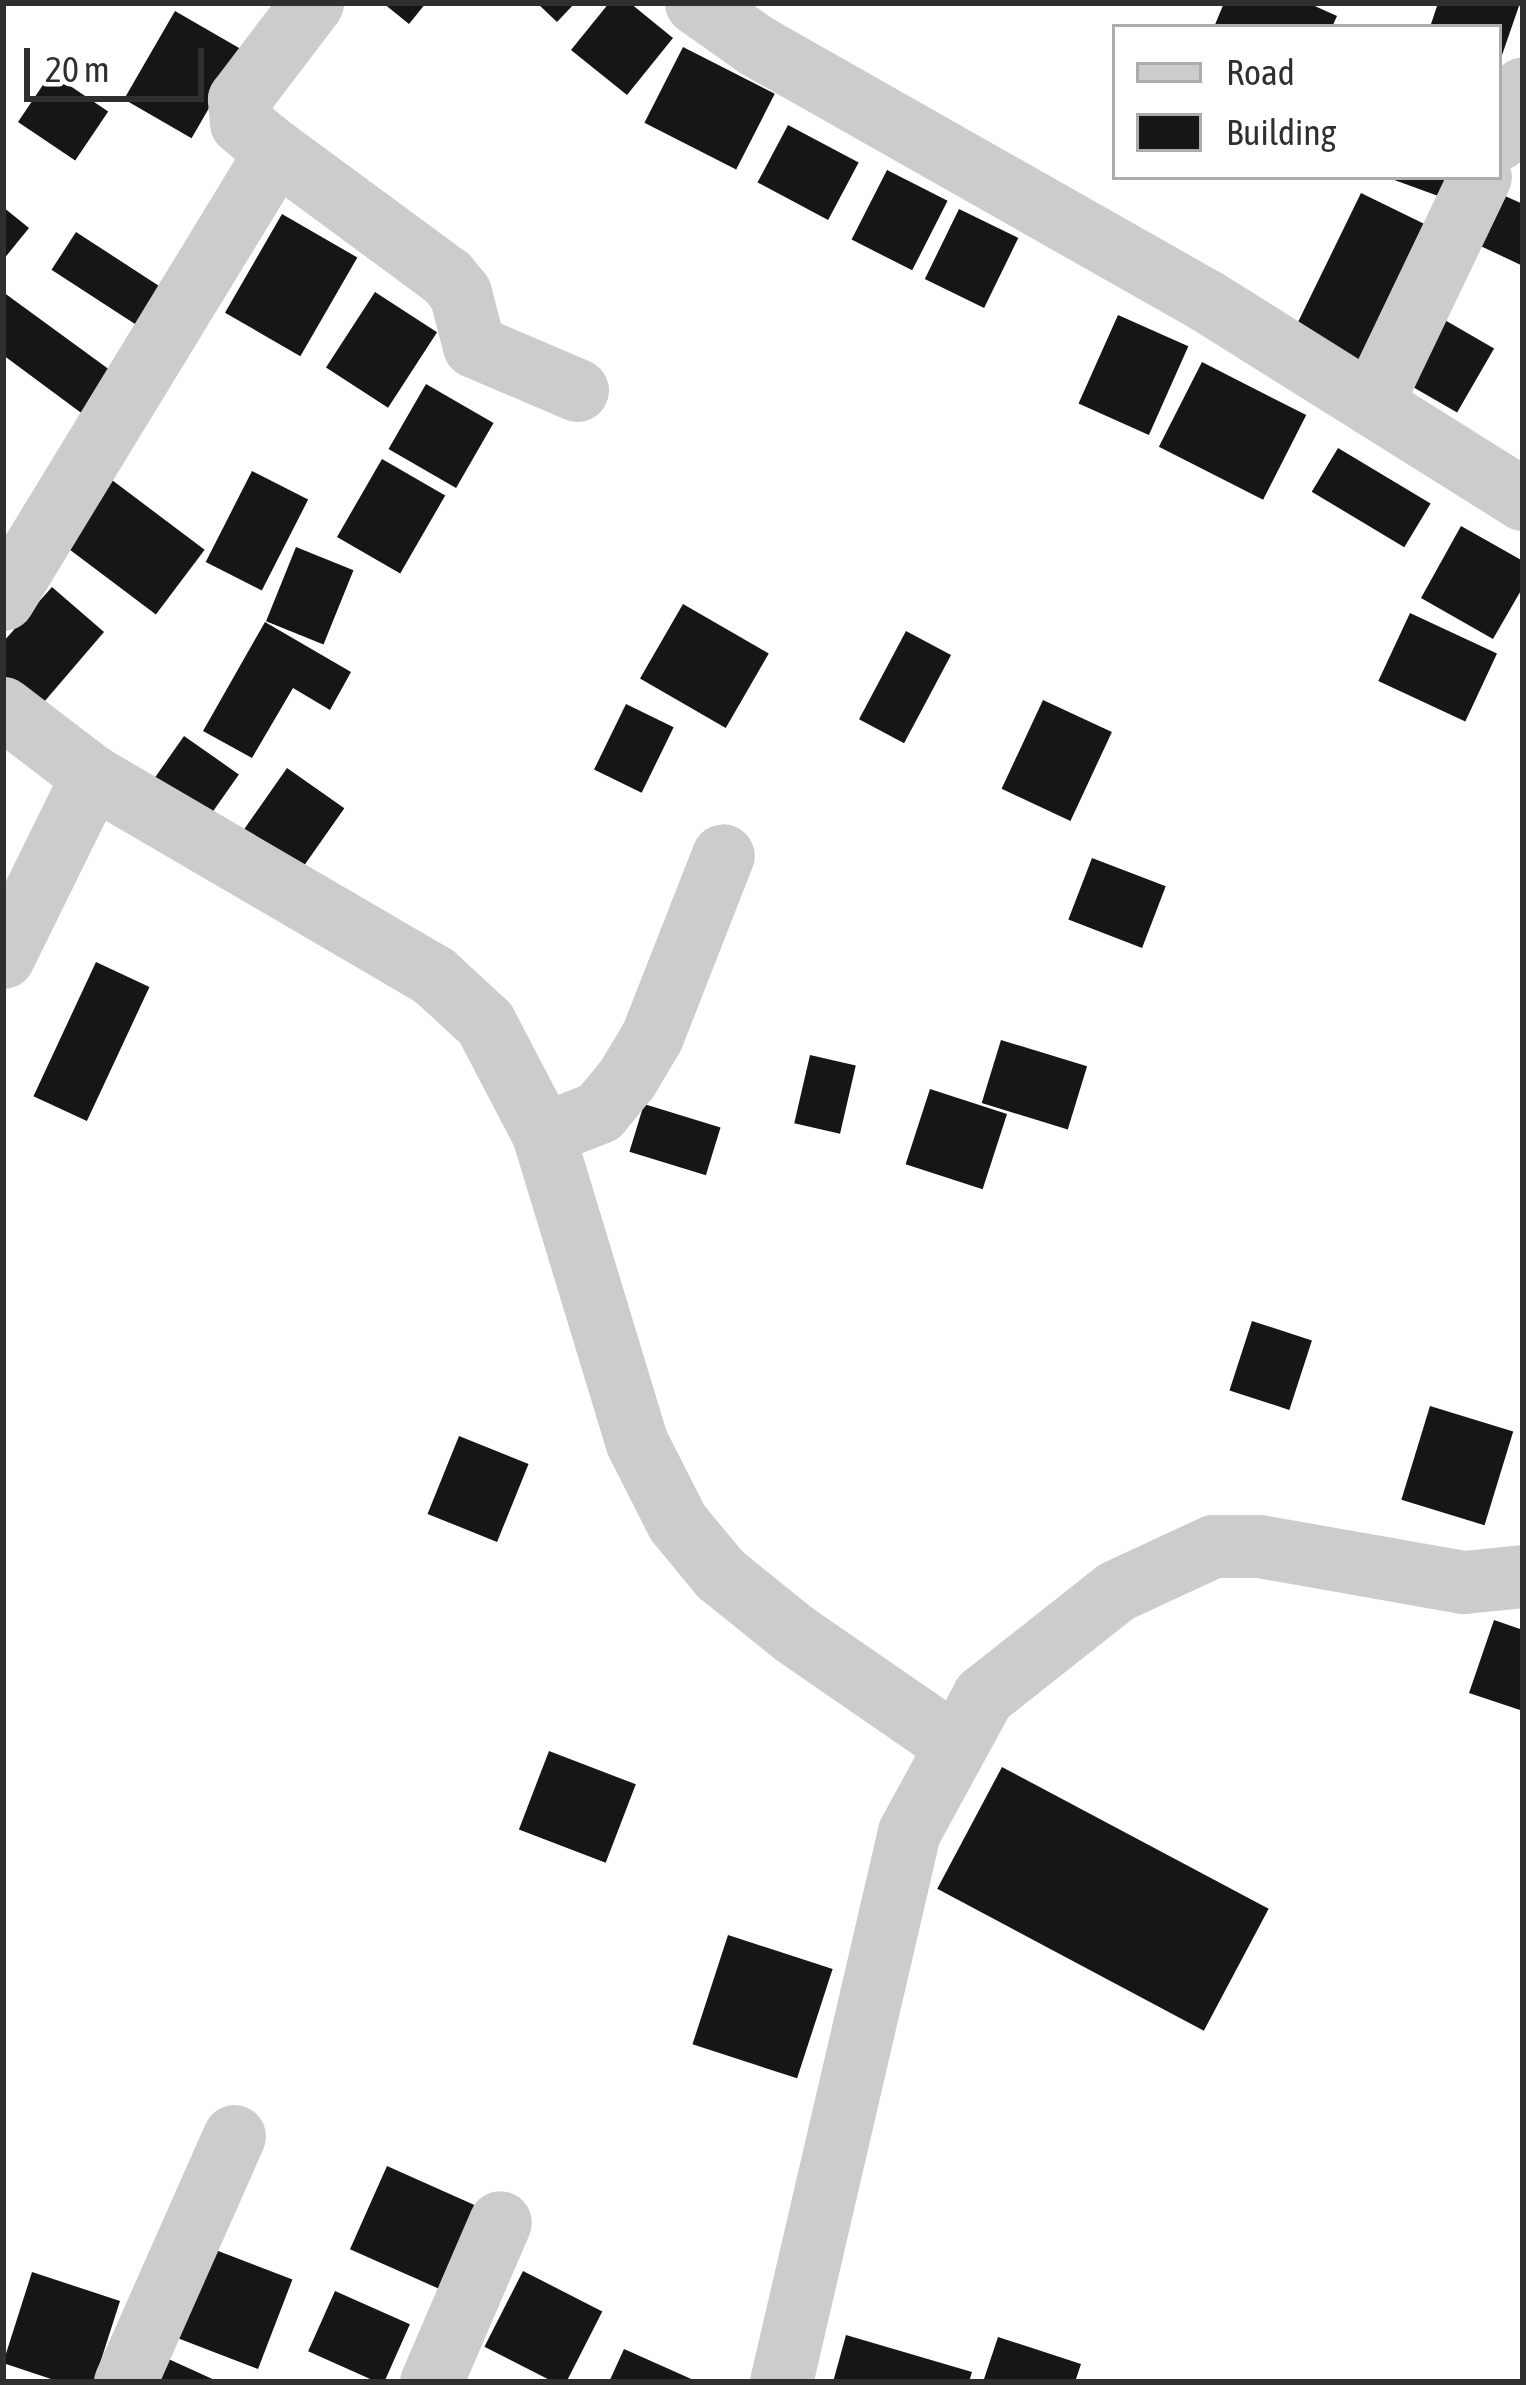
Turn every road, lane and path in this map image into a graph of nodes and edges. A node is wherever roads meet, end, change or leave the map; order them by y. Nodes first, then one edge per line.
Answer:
1 (312, 3) edge
2 (696, 3) edge
3 (1523, 88) edge
4 (1502, 132) edge
5 (265, 143) junction
6 (1479, 180) edge
7 (577, 390) dead end
8 (1371, 404) junction
9 (1523, 499) edge
10 (3, 598) edge
11 (3, 708) edge
12 (92, 776) junction
13 (723, 855) dead end
14 (3, 957) edge
15 (543, 1134) junction
16 (1523, 1576) edge
17 (951, 1742) junction
18 (234, 2136) dead end
19 (500, 2222) dead end
20 (125, 2382) edge
21 (431, 2382) edge
22 (781, 2382) edge

1 - 5 street
2 - 8 street
3 - 4 street
5 - 7 street
5 - 10 street
6 - 8 street
8 - 9 street
11 - 12 street
12 - 14 street
12 - 15 street
13 - 15 street
15 - 17 street
16 - 17 street
17 - 22 street
18 - 20 street
19 - 21 street

